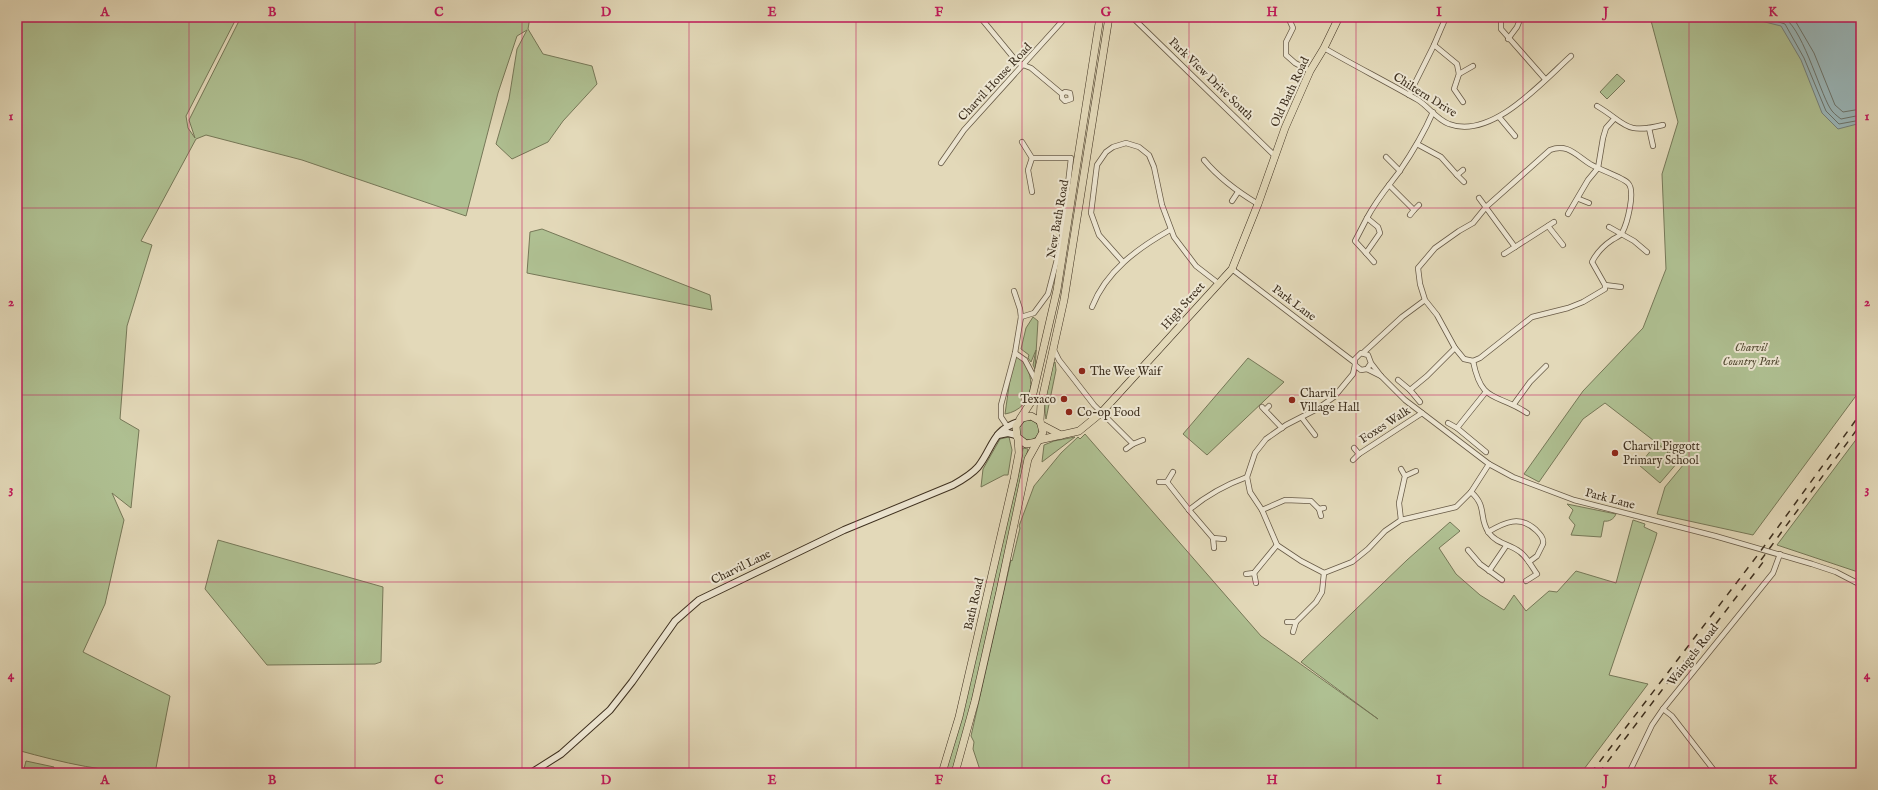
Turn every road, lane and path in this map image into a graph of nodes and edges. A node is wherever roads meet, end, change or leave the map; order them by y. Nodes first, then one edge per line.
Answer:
1 (980, 17) edge
2 (1066, 17) edge
3 (1100, 17) edge
4 (1132, 17) edge
5 (1288, 17) edge
6 (1339, 17) edge
7 (1446, 17) edge
8 (1505, 17) edge
9 (1521, 17) edge
10 (1109, 18) edge
11 (1508, 39) junction
12 (1434, 45) junction
13 (1324, 48) junction
14 (1571, 56) dead end
15 (1023, 65) junction
16 (1473, 66) dead end
17 (1310, 71) junction
18 (1459, 74) junction
19 (1546, 79) junction
20 (1062, 94) dead end
21 (1409, 95) junction
22 (1463, 102) dead end
23 (1597, 106) dead end
24 (1433, 112) junction
25 (1499, 117) junction
26 (1614, 119) junction
27 (1663, 125) dead end
28 (1649, 128) junction
29 (1515, 136) dead end
30 (1022, 142) dead end
31 (1417, 144) junction
32 (1653, 146) dead end
33 (1275, 156) junction
34 (1386, 157) dead end
35 (1032, 158) junction
36 (1204, 160) dead end
37 (941, 162) dead end
38 (1211, 168) junction
39 (1598, 168) junction
40 (1463, 170) dead end
41 (1400, 171) junction
42 (1206, 172) dead end
43 (1457, 175) junction
44 (1464, 182) dead end
45 (1389, 185) junction
46 (1032, 192) dead end
47 (1238, 192) junction
48 (1479, 198) dead end
49 (1578, 199) junction
50 (1232, 201) dead end
51 (1589, 203) dead end
52 (1258, 204) junction
53 (1419, 205) dead end
54 (1486, 208) junction
55 (1414, 210) junction
56 (1568, 214) dead end
57 (1410, 215) dead end
58 (1367, 218) junction
59 (1554, 222) dead end
60 (1548, 226) junction
61 (1609, 227) dead end
62 (1170, 230) junction
63 (1621, 234) junction
64 (1563, 245) dead end
65 (1515, 247) junction
66 (1647, 252) dead end
67 (1366, 253) junction
68 (1504, 254) dead end
69 (1123, 262) junction
70 (1374, 262) dead end
71 (1232, 269) junction
72 (1218, 283) junction
73 (1605, 285) junction
74 (1621, 287) dead end
75 (1014, 291) dead end
76 (1425, 300) junction
77 (1092, 307) dead end
78 (1021, 317) junction
79 (1375, 343) junction
80 (1455, 348) junction
81 (1054, 350) junction
82 (1015, 353) junction
83 (1345, 353) junction
84 (1361, 354) junction
85 (1370, 357) junction
86 (1473, 361) junction
87 (1355, 363) junction
88 (1371, 363) junction
89 (1546, 366) dead end
90 (1367, 369) junction
91 (1361, 370) junction
92 (1353, 374) junction
93 (1381, 376) junction
94 (1398, 380) dead end
95 (1036, 381) junction
96 (1410, 390) junction
97 (1486, 393) junction
98 (1420, 402) dead end
99 (1514, 404) junction
100 (1269, 406) dead end
101 (1101, 413) junction
102 (1422, 413) junction
103 (1527, 413) dead end
104 (1302, 418) junction
105 (1018, 421) junction
106 (1041, 423) junction
107 (1448, 423) dead end
108 (1007, 426) junction
109 (1282, 428) junction
110 (1457, 428) junction
111 (998, 434) junction
112 (1061, 435) junction
113 (1315, 435) dead end
114 (1017, 437) junction
115 (1143, 440) dead end
116 (1038, 441) junction
117 (1134, 444) junction
118 (1354, 448) dead end
119 (1126, 449) dead end
120 (1486, 452) dead end
121 (1359, 454) junction
122 (1353, 460) dead end
123 (1489, 464) junction
124 (1401, 469) dead end
125 (1416, 471) dead end
126 (1173, 472) dead end
127 (1405, 476) junction
128 (1247, 477) junction
129 (1159, 482) dead end
130 (1167, 482) junction
131 (1471, 492) junction
132 (1189, 510) junction
133 (1262, 510) junction
134 (1321, 516) dead end
135 (1401, 520) junction
136 (1488, 532) junction
137 (1214, 538) junction
138 (1224, 539) dead end
139 (1278, 545) junction
140 (1506, 546) junction
141 (1214, 548) dead end
142 (1468, 550) dead end
143 (1780, 554) junction
144 (1528, 562) junction
145 (1489, 570) junction
146 (1254, 573) junction
147 (1324, 573) junction
148 (1246, 574) dead end
149 (1502, 580) dead end
150 (1526, 581) dead end
151 (1256, 582) dead end
152 (1861, 585) edge
153 (1287, 622) dead end
154 (1296, 622) junction
155 (1293, 632) dead end
156 (1663, 709) junction
157 (531, 773) edge
158 (942, 773) edge
159 (955, 773) edge
160 (1629, 773) edge
161 (1716, 773) edge

1 - 15 street
2 - 15 street, Charvil House Road
3 - 95 main road, New Bath Road
4 - 33 street, Park View Drive South
5 - 17 street
6 - 13 main road, Old Bath Road
7 - 12 street
8 - 11 street
9 - 11 street
10 - 81 main road, New Bath Road
11 - 19 street
12 - 18 street
12 - 21 street
13 - 17 main road, Old Bath Road
13 - 21 street, Chiltern Drive
14 - 19 street, Chiltern Drive
15 - 20 street
15 - 37 street, Charvil House Road
16 - 18 street
17 - 33 main road, Old Bath Road
18 - 22 street
19 - 25 street, Chiltern Drive
21 - 24 street, Chiltern Drive
23 - 26 street
24 - 25 street, Chiltern Drive
24 - 31 street
25 - 29 street
26 - 28 street
26 - 39 street
27 - 28 street
28 - 32 street
30 - 35 street
31 - 41 street
31 - 43 street
33 - 52 main road, High Street
34 - 41 street
35 - 46 street
35 - 78 street
36 - 38 street
38 - 42 street
38 - 47 street
39 - 49 street
39 - 54 street
39 - 63 street
40 - 43 street
41 - 45 street
43 - 44 street
45 - 55 street
45 - 58 street
47 - 50 street
47 - 52 street
48 - 54 street
49 - 51 street
49 - 56 street
52 - 71 main road, High Street
53 - 55 street
54 - 65 street
54 - 76 street
55 - 57 street
58 - 67 street
58 - 67 street
59 - 60 street
60 - 64 street
60 - 65 street
61 - 63 street
62 - 69 street
62 - 69 street
62 - 72 street
63 - 66 street
63 - 73 street
65 - 68 street
67 - 70 street
69 - 77 street
71 - 72 main road, High Street
71 - 83 street, Park Lane
72 - 101 main road, High Street
73 - 74 street
73 - 86 street
75 - 78 street
76 - 79 street
76 - 80 street
78 - 82 street
79 - 84 street
79 - 85 street
80 - 86 street
80 - 96 street
81 - 101 street
81 - 106 main road, New Bath Road
82 - 95 street
82 - 108 street
83 - 84 street
83 - 87 street, Park Lane
84 - 85 street
84 - 87 street
85 - 88 street
86 - 97 street
87 - 91 street
87 - 92 street
88 - 90 street
88 - 93 street, Park Lane
89 - 99 street
90 - 91 street
90 - 93 street, Park Lane
91 - 92 street
92 - 104 street
93 - 102 street, Park Lane
94 - 96 street
95 - 105 main road, New Bath Road
96 - 98 street
97 - 99 street
97 - 110 street
99 - 103 street
100 - 109 street
101 - 112 main road, High Street
101 - 117 street
102 - 121 street, Foxes Walk
102 - 123 street, Park Lane
104 - 109 street
104 - 113 street
105 - 106 main road
105 - 108 main road, Charvil Lane
105 - 114 main road, Bath Road
106 - 112 main road
106 - 116 main road, Bath Road
107 - 110 street
108 - 111 main road, Charvil Lane
109 - 128 street
110 - 120 street
111 - 114 main road
111 - 157 main road, Charvil Lane
112 - 116 main road, High Street
114 - 116 main road
114 - 158 main road, Bath Road
115 - 117 street
116 - 159 main road, Bath Road
117 - 119 street
118 - 121 street, Foxes Walk
121 - 122 street, Foxes Walk
123 - 131 street
123 - 143 street, Park Lane
124 - 127 street
125 - 127 street
126 - 130 street
127 - 135 street
128 - 132 street
128 - 133 street
129 - 130 street
130 - 132 street
131 - 135 street
131 - 136 street
132 - 137 street
133 - 134 street
133 - 139 street
135 - 147 street
136 - 140 street
136 - 144 street
137 - 138 street
137 - 141 street
139 - 146 street
139 - 147 street
140 - 144 street
140 - 145 street
142 - 145 street
143 - 152 street, Park Lane
143 - 156 street, Waingels Road
144 - 150 street
145 - 149 street
146 - 148 street
146 - 151 street
147 - 154 street
153 - 154 street
154 - 155 street
156 - 160 street, Waingels Road
156 - 161 street

